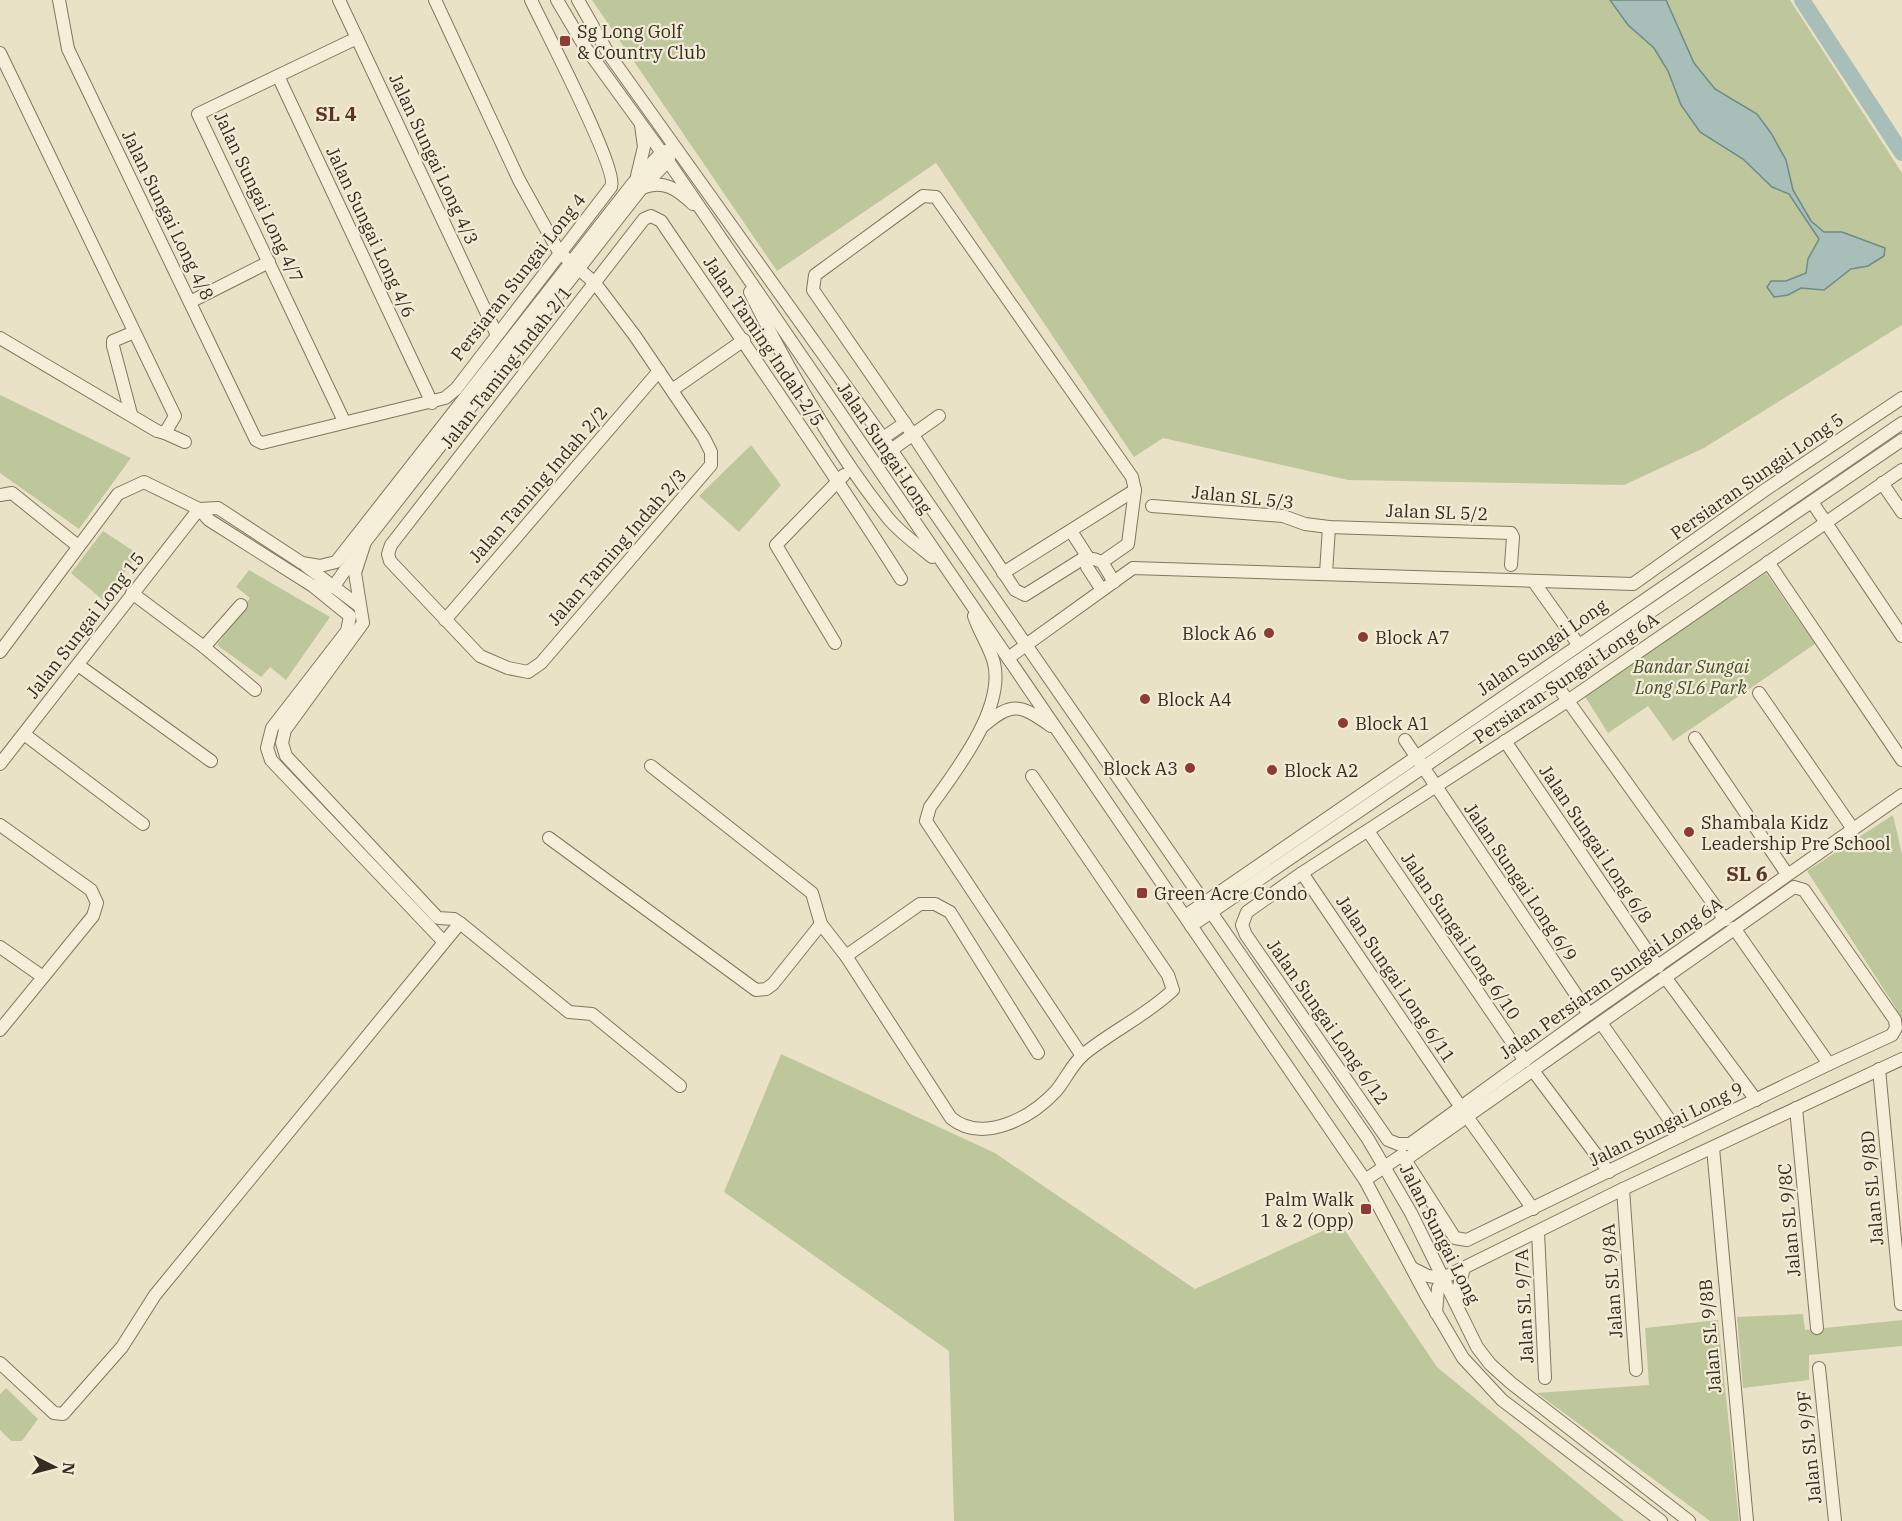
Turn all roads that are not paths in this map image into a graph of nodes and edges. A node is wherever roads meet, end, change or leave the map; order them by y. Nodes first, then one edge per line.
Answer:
1 (59, 0) edge
2 (339, 0) edge
3 (435, 0) edge
4 (531, 0) edge
5 (557, 0) edge
6 (578, 0) edge
7 (357, 38) junction
8 (0, 56) edge
9 (278, 76) junction
10 (608, 79) junction
11 (628, 84) junction
12 (625, 103) junction
13 (641, 124) junction
14 (668, 151) junction
15 (639, 184) junction
16 (703, 214) junction
17 (661, 221) joint
18 (559, 252) junction
19 (731, 254) junction
20 (269, 262) junction
21 (575, 265) junction
22 (595, 283) junction
23 (190, 302) junction
24 (132, 333) junction
25 (496, 333) junction
26 (0, 338) edge
27 (744, 340) junction
28 (659, 371) junction
29 (672, 390) junction
30 (1902, 398) edge
31 (432, 403) junction
32 (131, 414) junction
33 (939, 416) dead end
34 (344, 421) junction
35 (905, 423) junction
36 (1902, 423) edge
37 (165, 433) junction
38 (913, 435) junction
39 (883, 438) junction
40 (1902, 440) edge
41 (185, 442) dead end
42 (258, 443) joint
43 (891, 450) junction
44 (852, 466) junction
45 (1902, 470) edge
46 (838, 480) junction
47 (1882, 483) junction
48 (1135, 490) junction
49 (0, 495) edge
50 (1812, 502) junction
51 (1152, 506) dead end
52 (199, 509) junction
53 (1902, 512) edge
54 (1825, 521) junction
55 (1329, 526) junction
56 (1071, 531) junction
57 (365, 542) junction
58 (78, 546) junction
59 (1087, 556) junction
60 (1768, 561) junction
61 (336, 562) junction
62 (1102, 562) junction
63 (302, 563) junction
64 (1511, 565) dead end
65 (947, 570) junction
66 (1003, 573) junction
67 (1326, 573) junction
68 (901, 579) dead end
69 (1113, 582) junction
70 (1534, 582) junction
71 (326, 588) junction
72 (1102, 590) junction
73 (132, 593) junction
74 (969, 602) junction
75 (241, 605) dead end
76 (358, 605) junction
77 (445, 620) junction
78 (1902, 636) edge
79 (835, 643) dead end
80 (1578, 644) junction
81 (1025, 646) junction
82 (204, 647) junction
83 (0, 652) edge
84 (1008, 658) junction
85 (78, 665) junction
86 (1553, 680) junction
87 (255, 690) dead end
88 (1759, 693) dead end
89 (1569, 700) junction
90 (981, 728) junction
91 (1057, 730) junction
92 (24, 734) junction
93 (1695, 738) dead end
94 (1405, 740) dead end
95 (1505, 741) junction
96 (1416, 755) junction
97 (1902, 760) edge
98 (211, 761) dead end
99 (0, 764) edge
100 (651, 766) dead end
101 (1426, 768) junction
102 (1032, 776) dead end
103 (1435, 786) junction
104 (1902, 795) edge
105 (143, 824) dead end
106 (0, 825) edge
107 (1853, 829) junction
108 (1368, 831) junction
109 (549, 838) dead end
110 (1302, 873) junction
111 (1787, 874) junction
112 (1204, 902) junction
113 (1247, 912) joint
114 (1212, 914) junction
115 (1188, 921) junction
116 (460, 923) junction
117 (821, 924) junction
118 (1729, 924) junction
119 (443, 941) junction
120 (0, 947) edge
121 (846, 956) junction
122 (1662, 972) junction
123 (1251, 974) junction
124 (43, 977) junction
125 (1233, 987) junction
126 (1588, 1014) junction
127 (1601, 1023) junction
128 (0, 1030) edge
129 (1038, 1053) dead end
130 (1082, 1056) junction
131 (1902, 1059) edge
132 (1525, 1061) junction
133 (1828, 1064) junction
134 (1879, 1069) junction
135 (1534, 1072) junction
136 (680, 1086) dead end
137 (1756, 1100) junction
138 (1460, 1106) junction
139 (1796, 1108) junction
140 (1468, 1118) junction
141 (1681, 1136) junction
142 (1398, 1144) joint
143 (1713, 1148) junction
144 (1406, 1160) junction
145 (1385, 1167) junction
146 (1609, 1172) junction
147 (1365, 1180) junction
148 (1623, 1189) junction
149 (1533, 1209) junction
150 (1538, 1232) junction
151 (1434, 1260) junction
152 (1410, 1266) junction
153 (1464, 1268) junction
154 (1443, 1278) junction
155 (1455, 1301) junction
156 (1901, 1304) edge
157 (1436, 1313) junction
158 (1817, 1328) dead end
159 (0, 1363) edge
160 (1819, 1368) dead end
161 (1636, 1370) dead end
162 (1545, 1378) dead end
163 (1661, 1521) edge
164 (1689, 1521) edge
165 (1746, 1521) edge
166 (1834, 1521) edge

1 - 23 street, Jalan Sungai Long 4/8
2 - 7 street, Jalan Sungai Long 4/3
3 - 18 street
4 - 18 street, Persiaran Sungai Long 4
5 - 10 street, Jalan Sungai Long
6 - 11 street, Jalan Sungai Long
7 - 9 street, Jalan Sungai Long 4/7
7 - 25 street, Jalan Sungai Long 4/3
8 - 24 street
9 - 20 street, Jalan Sungai Long 4/7
9 - 31 street, Jalan Sungai Long 4/6
10 - 11 street
10 - 12 street, Jalan Sungai Long
11 - 12 street
11 - 14 street, Jalan Sungai Long
12 - 13 street, Jalan Sungai Long
13 - 14 street, Jalan Sungai Long
13 - 15 street
14 - 15 street
14 - 16 street, Jalan Sungai Long
14 - 39 street, Jalan Sungai Long
15 - 16 street
15 - 21 street
16 - 19 street, Jalan Sungai Long
17 - 22 street, Jalan Taming Indah 2/1
17 - 27 street, Jalan Taming Indah 2/5
18 - 21 street
18 - 25 street, Persiaran Sungai Long 4
19 - 44 street
19 - 65 street, Jalan Sungai Long
20 - 23 street
20 - 34 street, Jalan Sungai Long 4/7
21 - 22 street
21 - 57 street
21 - 61 street
22 - 28 street
22 - 77 street, Jalan Taming Indah 2/1
23 - 42 street, Jalan Sungai Long 4/8
24 - 32 street
24 - 37 street
25 - 31 street, Persiaran Sungai Long 4
26 - 32 street
27 - 29 street
27 - 46 street, Jalan Taming Indah 2/5
28 - 29 street
28 - 77 street, Jalan Taming Indah 2/2
29 - 77 street, Jalan Taming Indah 2/3
30 - 70 street, Persiaran Sungai Long 5
31 - 34 street, Persiaran Sungai Long 4
32 - 37 street
33 - 38 street
34 - 42 street, Persiaran Sungai Long 4
35 - 38 street
35 - 39 street
35 - 48 street
36 - 80 street, Jalan Sungai Long
37 - 41 street
38 - 43 street
38 - 66 street
39 - 43 street, Jalan Sungai Long
40 - 50 street, Jalan Sungai Long
43 - 81 street, Jalan Sungai Long
44 - 46 street
44 - 65 street
45 - 47 street, Persiaran Sungai Long 6A
46 - 68 street, Jalan Taming Indah 2/5
46 - 79 street
47 - 53 street
47 - 54 street, Persiaran Sungai Long 6A
48 - 56 street
48 - 62 street
49 - 58 street
50 - 54 street
50 - 86 street, Jalan Sungai Long
51 - 55 street, Jalan SL 5/3
52 - 58 street
52 - 63 street
52 - 71 street
52 - 73 street, Jalan Sungai Long 15
54 - 60 street, Persiaran Sungai Long 6A
54 - 78 street
55 - 64 street, Jalan SL 5/2
55 - 67 street
56 - 59 street
56 - 66 street
57 - 71 street
57 - 76 street
58 - 83 street
59 - 62 street
59 - 66 street
59 - 72 street
60 - 89 street, Persiaran Sungai Long 6A
60 - 97 street
61 - 63 street
61 - 71 street
62 - 69 street
63 - 71 street
65 - 74 street, Jalan Sungai Long
67 - 69 street
67 - 70 street
69 - 72 street
70 - 80 street
71 - 76 street
71 - 119 street
72 - 81 street
73 - 82 street
73 - 85 street, Jalan Sungai Long 15
74 - 84 street, Jalan Sungai Long
74 - 90 street
75 - 82 street
76 - 116 street
80 - 96 street, Jalan Sungai Long
81 - 84 street
81 - 112 street, Jalan Sungai Long
82 - 87 street
84 - 91 street, Jalan Sungai Long
85 - 92 street, Jalan Sungai Long 15
85 - 98 street
86 - 89 street
86 - 101 street, Jalan Sungai Long
88 - 107 street
89 - 95 street, Persiaran Sungai Long 6A
89 - 118 street
90 - 91 street
90 - 130 street
91 - 115 street, Jalan Sungai Long
92 - 99 street, Jalan Sungai Long 15
92 - 105 street
93 - 111 street
94 - 96 street, Jalan Sungai Long 6/9
95 - 103 street, Persiaran Sungai Long 6A
95 - 122 street, Jalan Sungai Long 6/8
96 - 101 street, Jalan Sungai Long 6/9
96 - 112 street, Jalan Sungai Long
100 - 117 street
101 - 103 street, Jalan Sungai Long 6/9
101 - 114 street, Jalan Sungai Long
102 - 130 street
103 - 108 street, Persiaran Sungai Long 6A
103 - 126 street, Jalan Sungai Long 6/9
104 - 107 street, Jalan Persiaran Sungai Long 6A
106 - 124 street
107 - 111 street, Jalan Persiaran Sungai Long 6A
108 - 110 street, Persiaran Sungai Long 6A
108 - 132 street, Jalan Sungai Long 6/10
109 - 117 street
110 - 113 street, Persiaran Sungai Long 6A
110 - 138 street, Jalan Sungai Long 6/11
111 - 118 street, Jalan Persiaran Sungai Long 6A
112 - 114 street, Jalan Sungai Long
112 - 115 street, Jalan Sungai Long
113 - 142 street, Jalan Sungai Long 6/12
114 - 115 street, Jalan Sungai Long
114 - 123 street, Jalan Sungai Long
115 - 125 street, Jalan Sungai Long
116 - 119 street
116 - 136 street
117 - 121 street
118 - 122 street, Jalan Persiaran Sungai Long 6A
118 - 133 street
118 - 133 street, Jalan Sungai Long 9
119 - 159 street
120 - 124 street
121 - 129 street
121 - 130 street
122 - 126 street, Jalan Persiaran Sungai Long 6A
122 - 127 street
122 - 137 street, Jalan Sungai Long 6/8
123 - 125 street
123 - 145 street, Jalan Sungai Long
124 - 128 street
125 - 147 street, Jalan Sungai Long
126 - 132 street, Jalan Persiaran Sungai Long 6A
127 - 135 street
127 - 141 street
131 - 134 street
132 - 138 street, Jalan Persiaran Sungai Long 6A
133 - 137 street, Jalan Sungai Long 9
134 - 139 street
134 - 156 street, Jalan SL 9/8D
135 - 140 street
135 - 146 street
137 - 141 street, Jalan Sungai Long 9
138 - 142 street, Jalan Persiaran Sungai Long 6A
139 - 143 street
139 - 158 street, Jalan SL 9/8C
140 - 144 street
140 - 149 street
141 - 146 street, Jalan Sungai Long 9
143 - 148 street
143 - 165 street, Jalan SL 9/8B
144 - 145 street
144 - 149 street, Jalan Sungai Long 9
145 - 147 street
145 - 151 street, Jalan Sungai Long
146 - 149 street, Jalan Sungai Long 9
147 - 152 street, Jalan Sungai Long
148 - 150 street
148 - 161 street, Jalan SL 9/8A
150 - 153 street
150 - 162 street, Jalan SL 9/7A
151 - 153 street
151 - 154 street, Jalan Sungai Long
152 - 154 street
152 - 157 street, Jalan Sungai Long
153 - 154 street
153 - 155 street
154 - 155 street, Jalan Sungai Long
154 - 157 street
155 - 164 street, Jalan Sungai Long
157 - 163 street, Jalan Sungai Long
160 - 166 street, Jalan SL 9/9F

